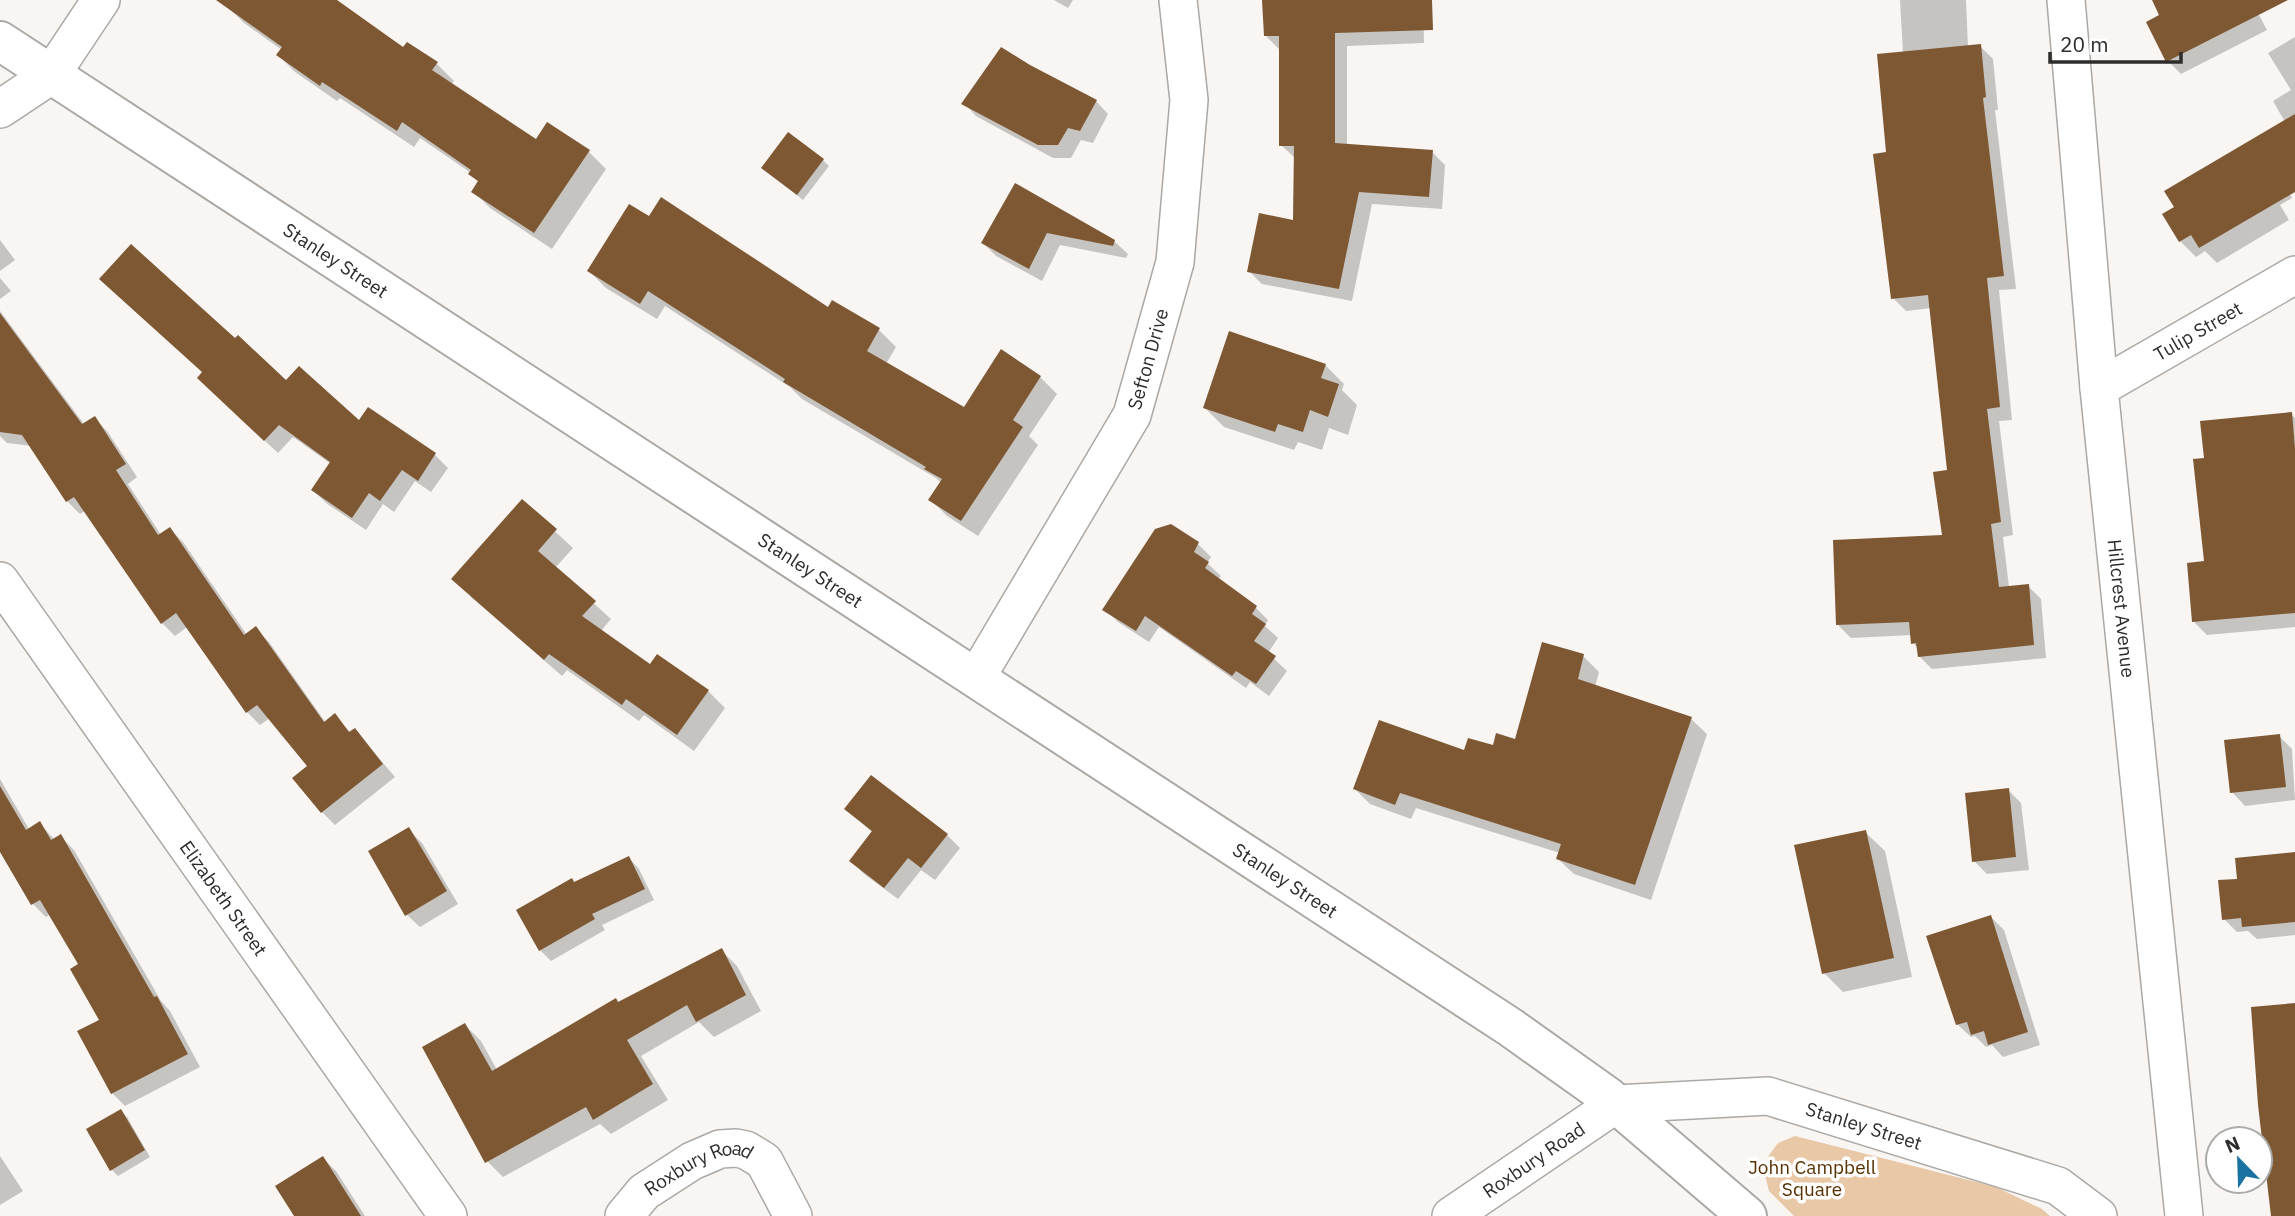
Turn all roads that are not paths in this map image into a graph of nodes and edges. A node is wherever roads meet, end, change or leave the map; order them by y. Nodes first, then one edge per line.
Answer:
1 (101, 0) edge
2 (1178, 0) edge
3 (2066, 0) edge
4 (0, 41) edge
5 (51, 75) junction
6 (0, 109) edge
7 (2295, 275) edge
8 (2099, 388) junction
9 (0, 581) edge
10 (975, 678) junction
11 (1616, 1104) junction
12 (448, 1216) edge
13 (625, 1216) edge
14 (793, 1216) edge
15 (1451, 1216) edge
16 (1747, 1216) edge
17 (2098, 1216) edge
18 (2184, 1216) edge

1 - 5 street
2 - 10 street, Sefton Drive
3 - 8 street, Hillcrest Avenue
4 - 5 main road, Stanley Street
5 - 6 street
5 - 10 main road, Stanley Street
7 - 8 street, Tulip Street
8 - 18 street, Hillcrest Avenue
9 - 12 street, Elizabeth Street
10 - 11 main road, Stanley Street
11 - 15 street, Roxbury Road
11 - 16 main road, Stanley Street
11 - 17 street, Stanley Street
13 - 14 street, Roxbury Road

